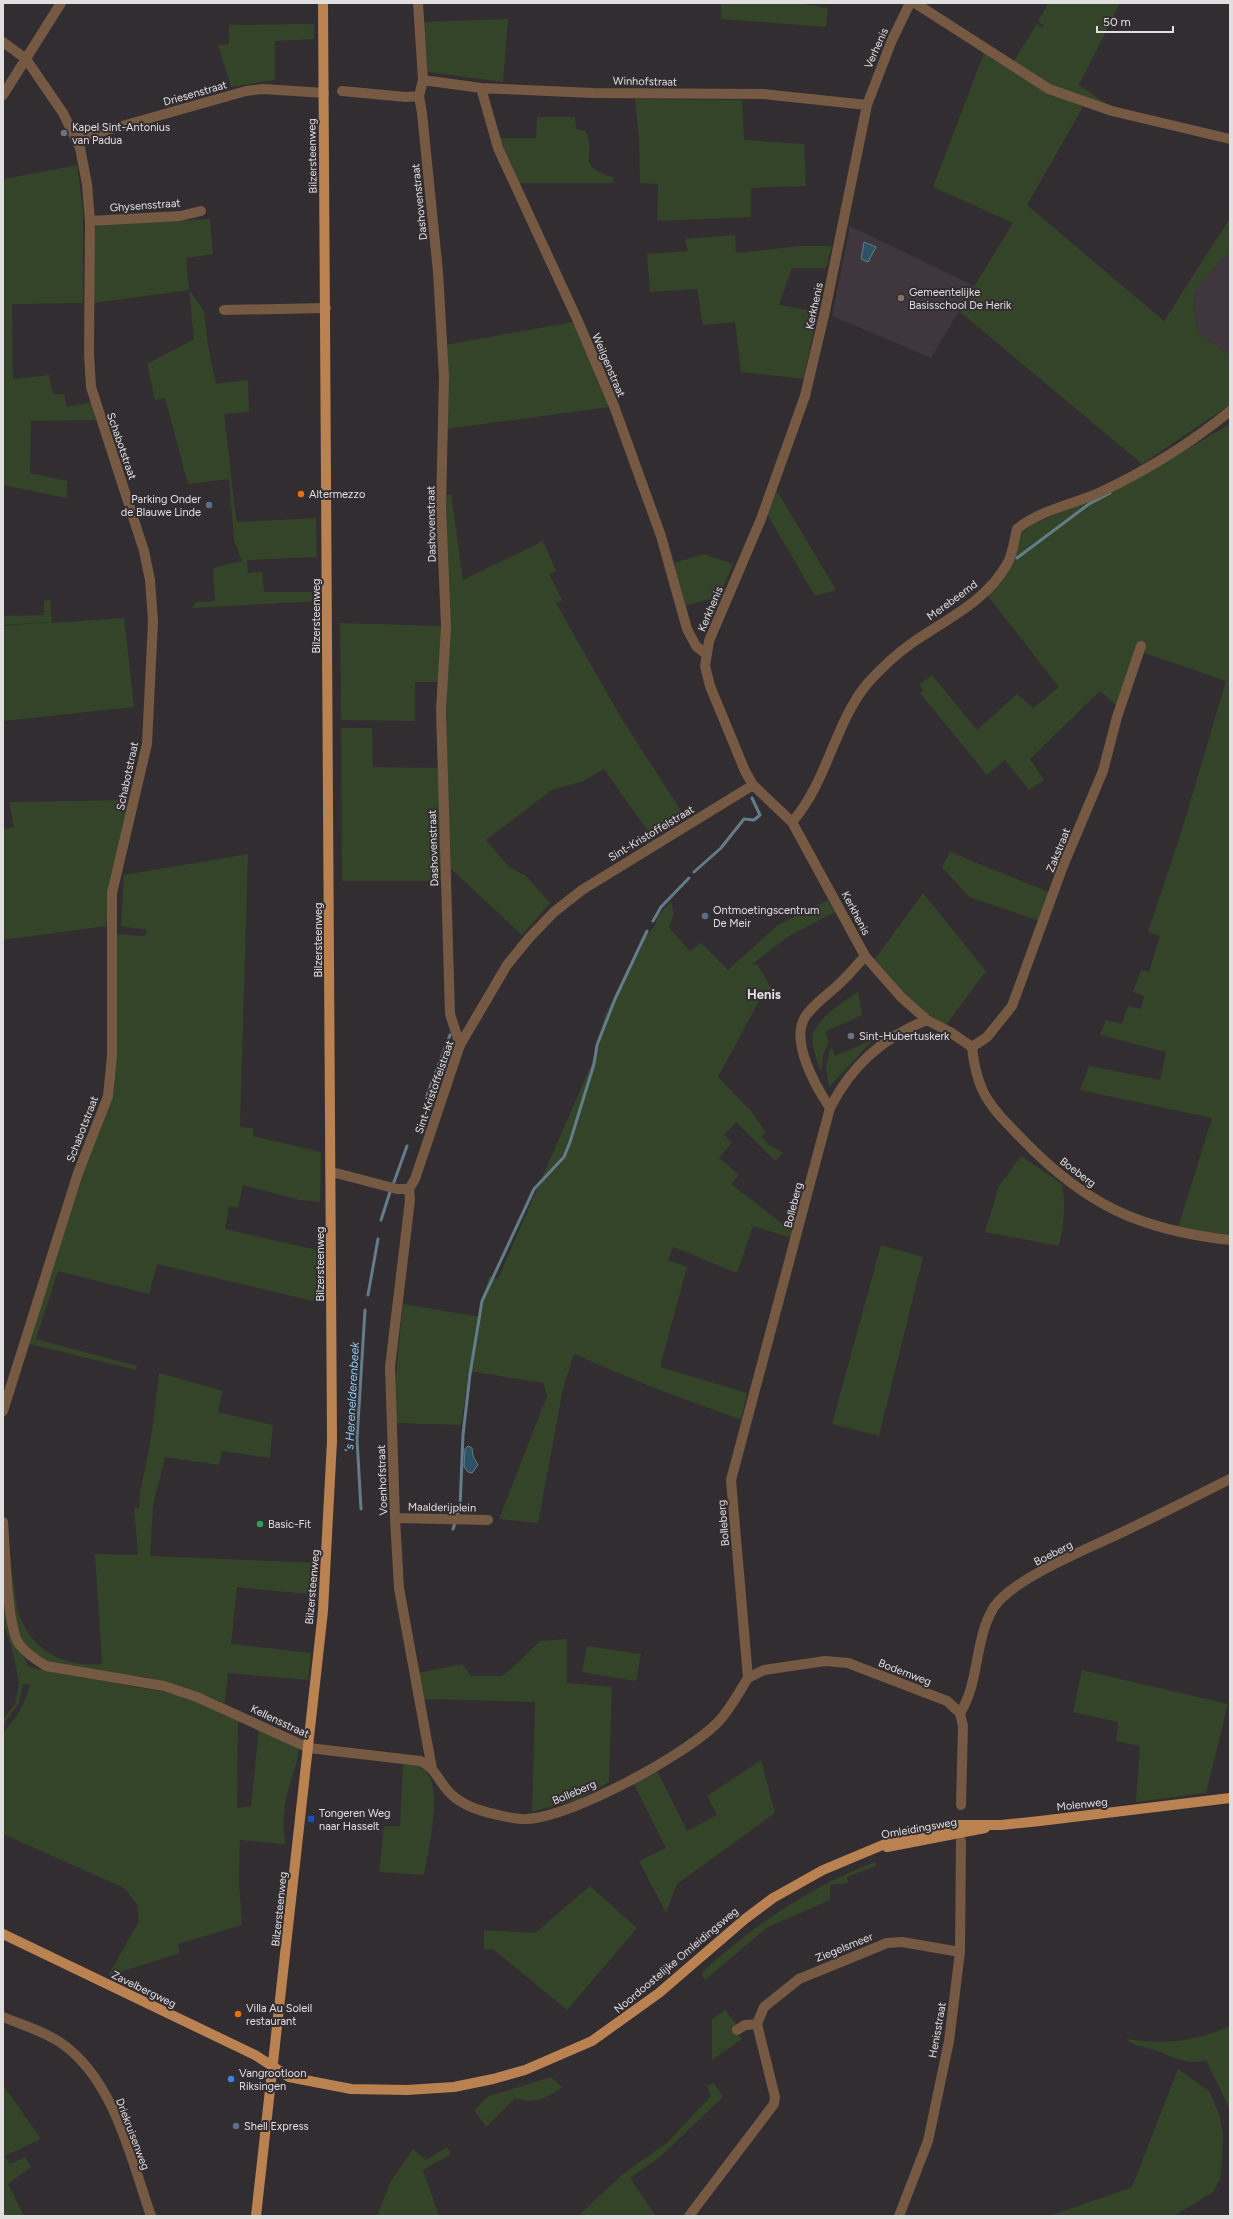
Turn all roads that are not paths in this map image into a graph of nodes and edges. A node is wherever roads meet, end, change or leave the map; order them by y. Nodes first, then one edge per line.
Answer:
1 (61, 3) edge
2 (323, 3) edge
3 (418, 3) edge
4 (910, 3) edge
5 (915, 3) edge
6 (3, 42) edge
7 (26, 58) junction
8 (423, 80) junction
9 (481, 88) junction
10 (342, 91) dead end
11 (324, 93) junction
12 (3, 95) edge
13 (419, 96) junction
14 (867, 104) junction
15 (76, 139) junction
16 (1230, 139) edge
17 (201, 211) dead end
18 (90, 221) junction
19 (326, 308) junction
20 (224, 310) dead end
21 (1230, 411) edge
22 (1141, 646) dead end
23 (706, 654) junction
24 (753, 785) junction
25 (792, 822) junction
26 (866, 956) junction
27 (927, 1020) junction
28 (460, 1045) junction
29 (972, 1047) junction
30 (830, 1108) junction
31 (332, 1172) junction
32 (409, 1189) junction
33 (1230, 1240) edge
34 (3, 1411) edge
35 (1230, 1479) edge
36 (395, 1518) junction
37 (488, 1520) dead end
38 (3, 1522) edge
39 (748, 1678) junction
40 (960, 1713) junction
41 (309, 1748) junction
42 (432, 1769) junction
43 (1230, 1798) edge
44 (961, 1805) dead end
45 (526, 1819) joint
46 (1001, 1825) junction
47 (936, 1827) joint
48 (961, 1841) dead end
49 (878, 1848) junction
50 (3, 1934) edge
51 (960, 1952) junction
52 (3, 2017) edge
53 (758, 2024) junction
54 (737, 2030) dead end
55 (272, 2068) junction
56 (151, 2216) edge
57 (256, 2216) edge
58 (689, 2216) edge
59 (899, 2216) edge

1 - 7 street
2 - 11 main road, Bilzersteenweg
3 - 8 street, Dashovenstraat
4 - 14 street, Verhenis
5 - 16 street
6 - 7 street
7 - 12 street
7 - 15 street, Schabotstraat
8 - 9 street, Winhofstraat
8 - 13 street, Dashovenstraat
9 - 14 street, Winhofstraat
9 - 23 street, Weilgenstraat
10 - 13 street
11 - 15 street, Driesenstraat
11 - 19 main road, Bilzersteenweg
13 - 28 street, Dashovenstraat
14 - 23 street, Kerkhenis
15 - 18 street, Schabotstraat
17 - 18 street, Ghysensstraat
18 - 34 street, Schabotstraat
19 - 20 street
19 - 31 main road, Bilzersteenweg
21 - 25 street, Merebeemd
22 - 29 street, Zakstraat
23 - 24 street, Kerkhenis
24 - 25 street, Kerkhenis
24 - 28 street, Sint-Kristoffelstraat
25 - 26 street, Kerkhenis
26 - 27 street, Kerkhenis
26 - 30 street
27 - 29 street, Kerkhenis
27 - 30 street, Bolleberg
28 - 32 street, Sint-Kristoffelstraat
29 - 33 street, Boeberg
30 - 39 street, Bolleberg
31 - 32 street
31 - 41 main road, Bilzersteenweg
32 - 36 street, Voenhofstraat
35 - 40 street, Boeberg
36 - 37 street, Maalderijplein
36 - 42 street, Voenhofstraat
38 - 41 street, Kellensstraat
39 - 40 street, Bodemweg
39 - 45 street, Bolleberg
40 - 44 street
41 - 42 street, Kellensstraat
41 - 55 main road, Bilzersteenweg
42 - 45 street, Kellensstraat
43 - 46 main road, Molenweg
46 - 47 main road, Molenweg
46 - 49 main road, Omleidingsweg
47 - 49 main road, Omleidingsweg
48 - 51 street, Henisstraat
49 - 55 main road, Noordoostelijke Omleidingsweg
50 - 55 main road, Zavelbergweg
51 - 53 street, Ziegelsmeer
51 - 59 street, Henisstraat
52 - 56 street, Driekruisenweg
53 - 54 street
53 - 58 street
55 - 57 main road, Bilzersteenweg

